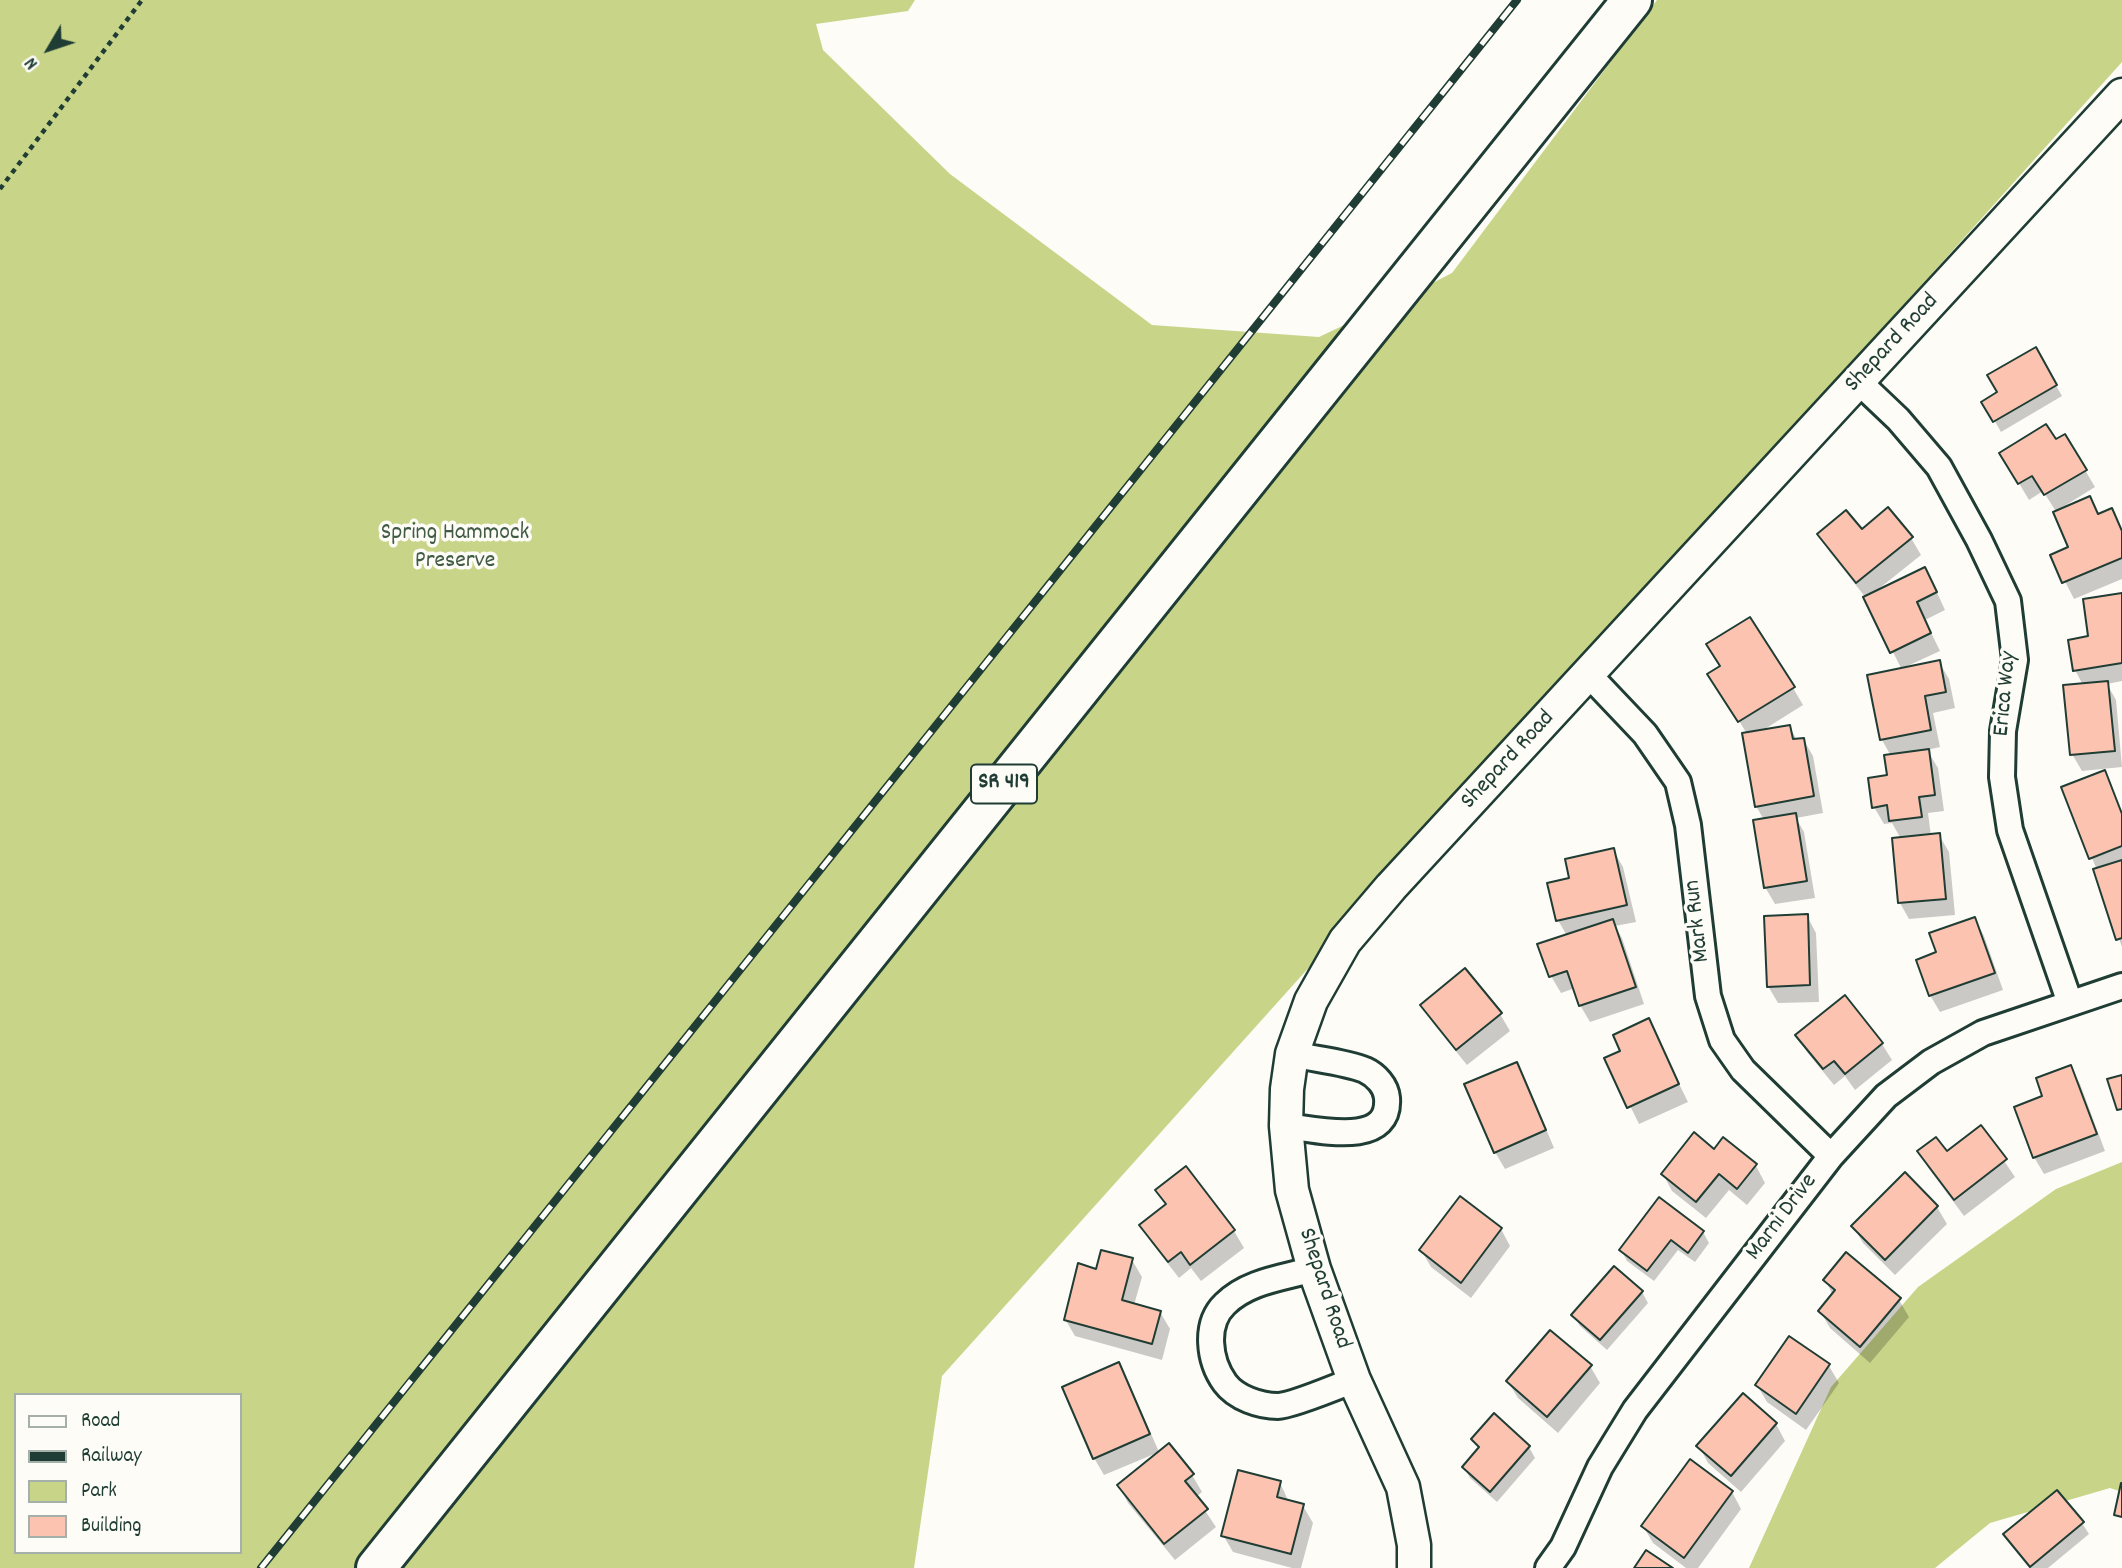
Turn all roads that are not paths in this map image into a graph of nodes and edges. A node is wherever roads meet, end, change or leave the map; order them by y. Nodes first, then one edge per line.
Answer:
1 (1632, 0) edge
2 (2122, 95) edge
3 (1858, 381) junction
4 (1589, 675) junction
5 (2122, 986) edge
6 (2070, 1003) junction
7 (1292, 1054) junction
8 (1286, 1126) junction
9 (1830, 1156) junction
10 (1314, 1269) junction
11 (1354, 1380) junction
12 (376, 1568) edge
13 (1414, 1568) edge
14 (1548, 1568) edge

1 - 12 main road, SR 419
2 - 3 street, Shepard Road
3 - 4 street, Shepard Road
3 - 6 street, Erica Way
4 - 7 street, Shepard Road
4 - 9 street, Mark Run
5 - 6 street, Marni Drive
6 - 9 street, Marni Drive
7 - 8 street, Shepard Road
7 - 8 street
8 - 10 street, Shepard Road
9 - 14 street, Marni Drive
10 - 11 street, Shepard Road
10 - 11 street
11 - 13 street, Shepard Road

